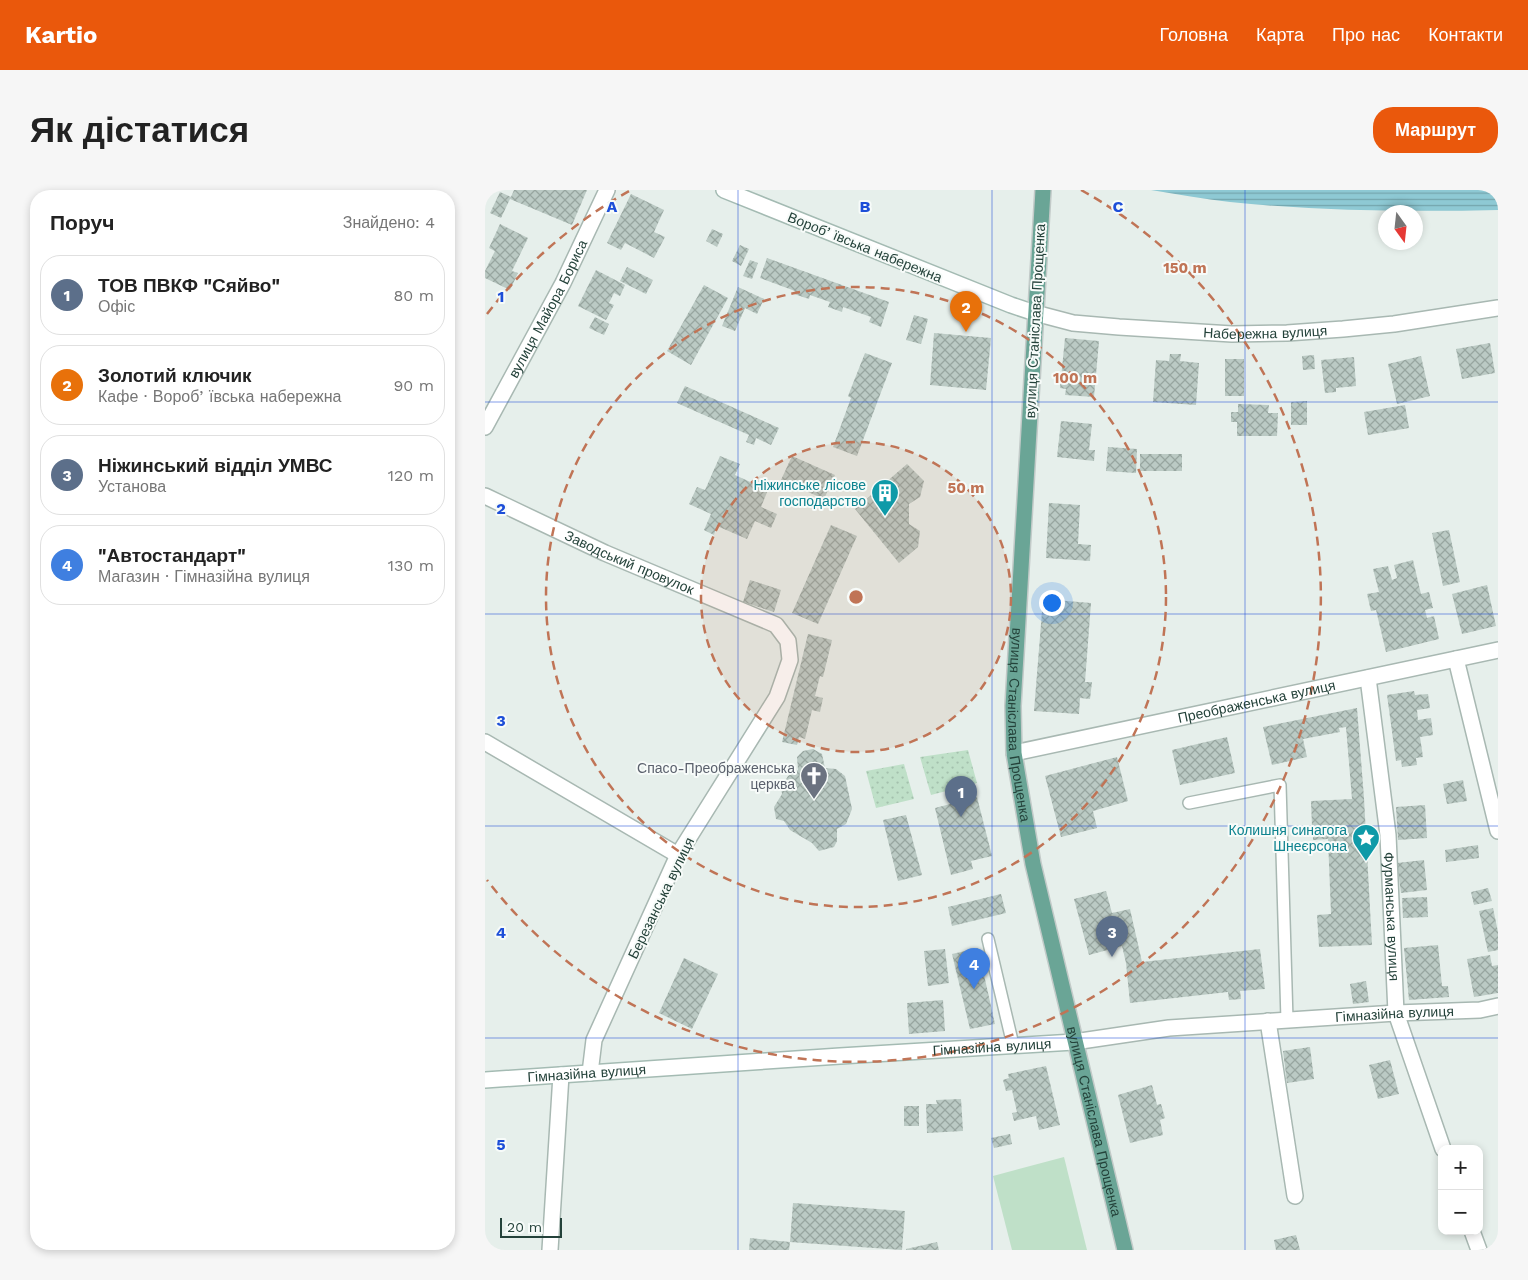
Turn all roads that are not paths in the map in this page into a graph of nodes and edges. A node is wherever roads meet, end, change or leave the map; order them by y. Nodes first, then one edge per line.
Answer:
1 (607, 190) edge
2 (724, 190) edge
3 (1043, 190) edge
4 (1498, 308) edge
5 (1035, 313) junction
6 (485, 427) edge
7 (485, 496) edge
8 (776, 625) joint
9 (1498, 650) edge
10 (1456, 659) junction
11 (1368, 678) junction
12 (485, 742) edge
13 (1013, 753) junction
14 (1189, 803) dead end
15 (1498, 831) edge
16 (679, 855) junction
17 (988, 939) dead end
18 (1498, 1006) edge
19 (1396, 1013) junction
20 (1287, 1020) junction
21 (1268, 1021) junction
22 (1074, 1042) junction
23 (1013, 1045) junction
24 (591, 1073) junction
25 (561, 1075) junction
26 (485, 1080) edge
27 (1442, 1145) edge
28 (1295, 1196) dead end
29 (1473, 1235) edge
30 (550, 1250) edge
31 (1125, 1250) edge
32 (1479, 1250) edge

1 - 6 street, вулиця Майора Бориса
2 - 5 street, Воробʼївська набережна
3 - 5 main road, вулиця Станіслава Прощенка
4 - 5 street, Набережна вулиця
5 - 13 main road, вулиця Станіслава Прощенка
7 - 8 street, Заводський провулок
8 - 16 street, Березанська вулиця
9 - 10 street, Преображенська вулиця
10 - 11 street, Преображенська вулиця
10 - 15 street
11 - 13 street, Преображенська вулиця
11 - 19 street, Фурманська вулиця
12 - 16 street
13 - 22 main road, вулиця Станіслава Прощенка
14 - 20 lane
16 - 24 street, Березанська вулиця
17 - 23 lane
18 - 19 street, Гімназійна вулиця
19 - 20 street, Гімназійна вулиця
19 - 27 street, Фурманська вулиця
20 - 21 street, Гімназійна вулиця
21 - 22 street, Гімназійна вулиця
21 - 28 street
22 - 23 street, Гімназійна вулиця
22 - 31 main road, вулиця Станіслава Прощенка
23 - 24 street, Гімназійна вулиця
24 - 25 street, Гімназійна вулиця
25 - 26 street, Гімназійна вулиця
25 - 30 street
29 - 32 street

